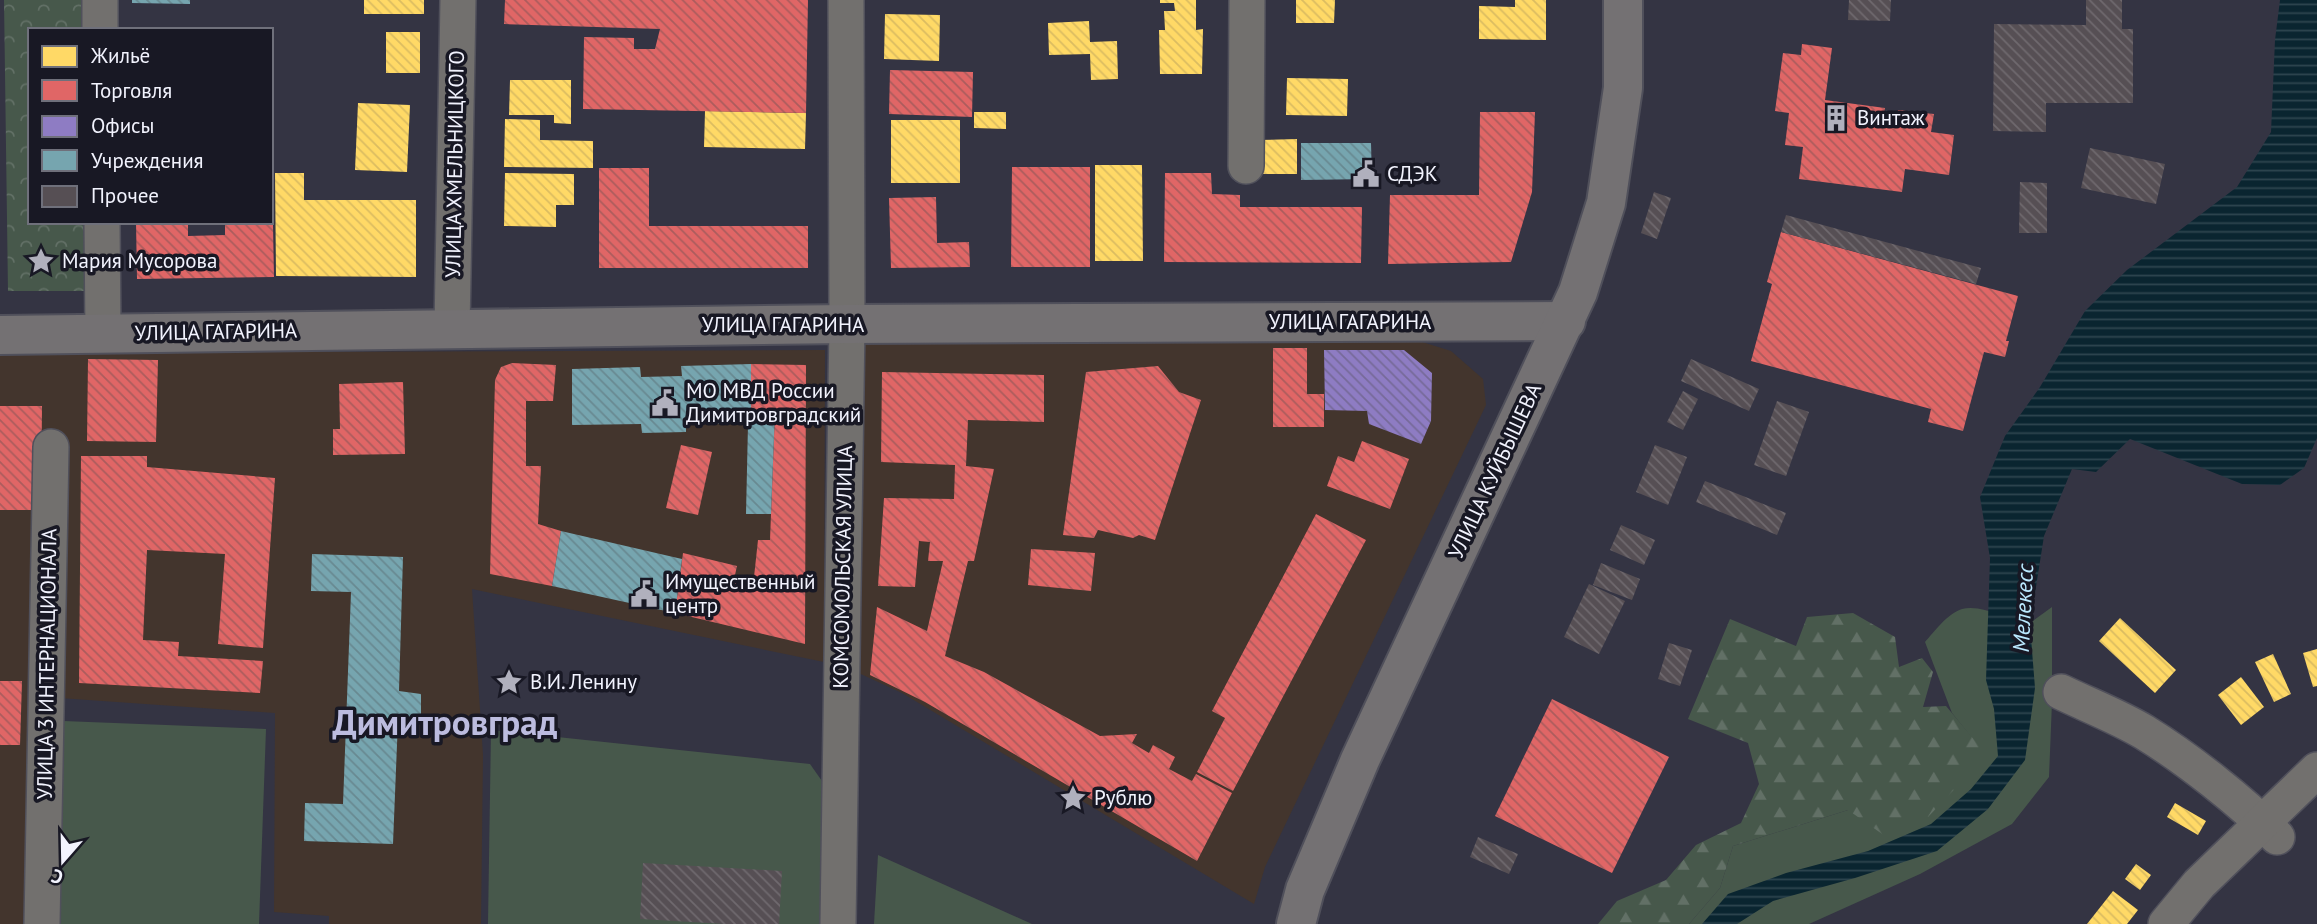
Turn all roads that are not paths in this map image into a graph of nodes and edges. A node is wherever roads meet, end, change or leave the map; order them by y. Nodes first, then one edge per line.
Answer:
1 (100, 0) edge
2 (458, 0) edge
3 (846, 0) edge
4 (1247, 0) edge
5 (1623, 0) edge
6 (100, 28) edge
7 (1246, 166) dead end
8 (102, 224) edge
9 (1566, 321) junction
10 (847, 324) junction
11 (452, 327) junction
12 (103, 334) junction
13 (0, 335) edge
14 (51, 447) dead end
15 (2061, 692) dead end
16 (2317, 770) edge
17 (2269, 830) junction
18 (42, 924) edge
19 (838, 924) edge
20 (1296, 924) edge
21 (2166, 924) edge

1 - 6 street
2 - 11 street, УЛИЦА ХМЕЛЬНИЦКОГО
3 - 10 street, КОМСОМОЛЬСКАЯ УЛИЦА
4 - 7 street
5 - 9 main road, УЛИЦА КУЙБЫШЕВА
8 - 12 street
9 - 10 main road, УЛИЦА ГАГАРИНА
9 - 20 main road, УЛИЦА КУЙБЫШЕВА
10 - 11 main road, УЛИЦА ГАГАРИНА
10 - 19 street, КОМСОМОЛЬСКАЯ УЛИЦА
11 - 12 main road, УЛИЦА ГАГАРИНА
12 - 13 main road, УЛИЦА ГАГАРИНА
14 - 18 street, УЛИЦА 3 ИНТЕРНАЦИОНАЛА
15 - 17 street
16 - 17 street
17 - 21 street

